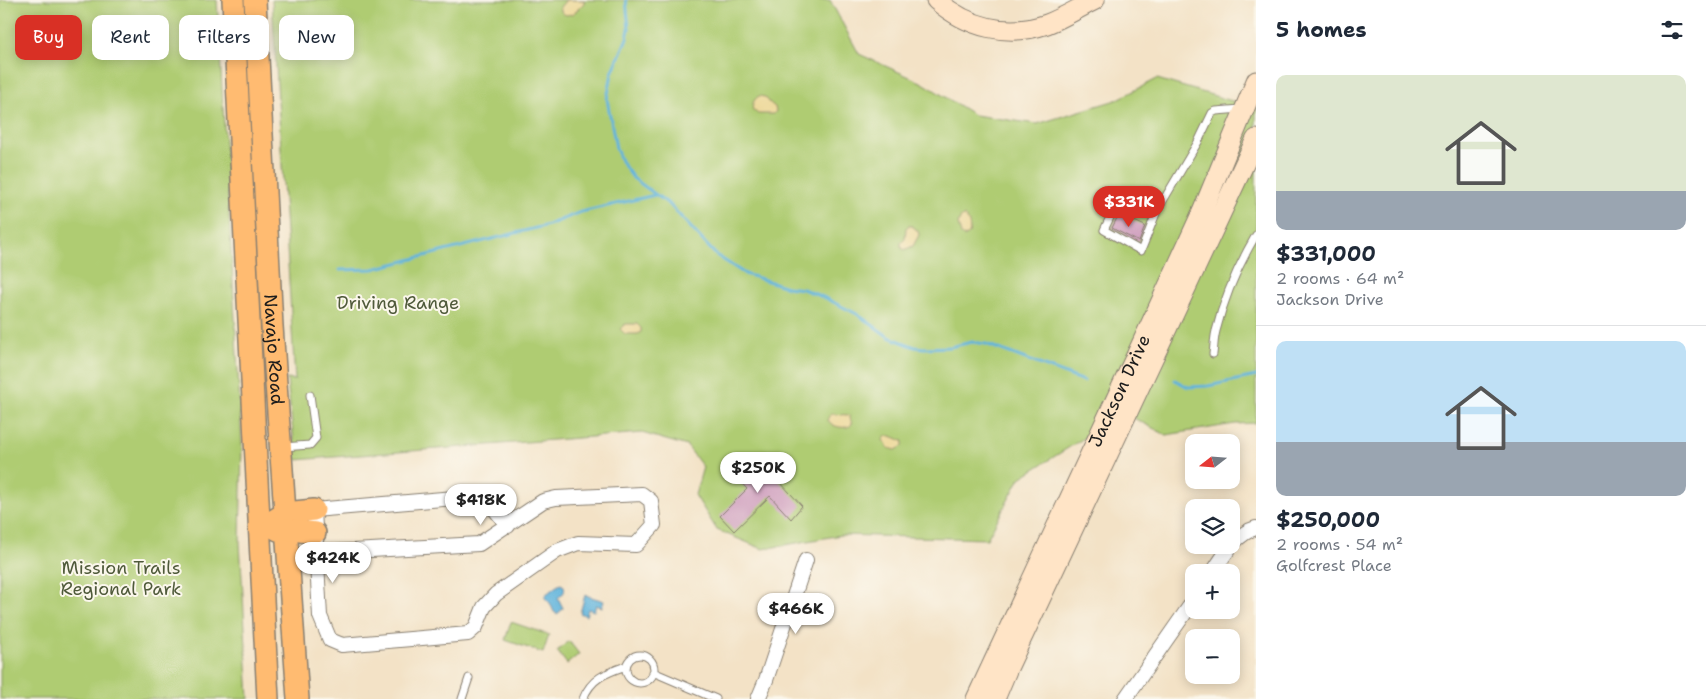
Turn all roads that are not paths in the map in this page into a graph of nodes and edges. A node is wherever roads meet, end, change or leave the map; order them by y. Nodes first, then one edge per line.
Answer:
1 (233, 0) edge
2 (255, 0) edge
3 (936, 0) edge
4 (1095, 0) edge
5 (1256, 81) edge
6 (1244, 108) junction
7 (1256, 139) edge
8 (1157, 211) junction
9 (1256, 235) edge
10 (1213, 354) dead end
11 (253, 388) junction
12 (310, 395) dead end
13 (280, 448) junction
14 (314, 510) junction
15 (280, 522) junction
16 (508, 526) junction
17 (1256, 528) edge
18 (316, 543) junction
19 (262, 557) junction
20 (806, 560) dead end
21 (1219, 564) edge
22 (1185, 613) edge
23 (626, 666) junction
24 (654, 672) junction
25 (470, 678) dead end
26 (268, 699) edge
27 (298, 699) edge
28 (462, 699) edge
29 (583, 699) edge
30 (716, 699) edge
31 (758, 699) edge
32 (976, 699) edge
33 (995, 699) edge
34 (1125, 699) edge

1 - 11 main road, Navajo Road
2 - 13 main road, Navajo Road
3 - 4 main road
5 - 6 main road, Jackson Drive
6 - 8 lane
6 - 32 main road, Jackson Drive
7 - 33 main road, Jackson Drive
8 - 8 lane
9 - 10 lane
11 - 15 main road
11 - 19 main road, Navajo Road
12 - 13 lane
13 - 15 main road, Navajo Road
14 - 15 main road
14 - 16 street
14 - 18 street
15 - 18 main road
15 - 19 main road
15 - 27 main road, Navajo Road
16 - 18 street
16 - 18 street
17 - 21 street
19 - 26 main road, Navajo Road
20 - 31 street
22 - 34 street
23 - 24 lane
23 - 24 lane
23 - 29 lane
24 - 30 lane
25 - 28 lane

